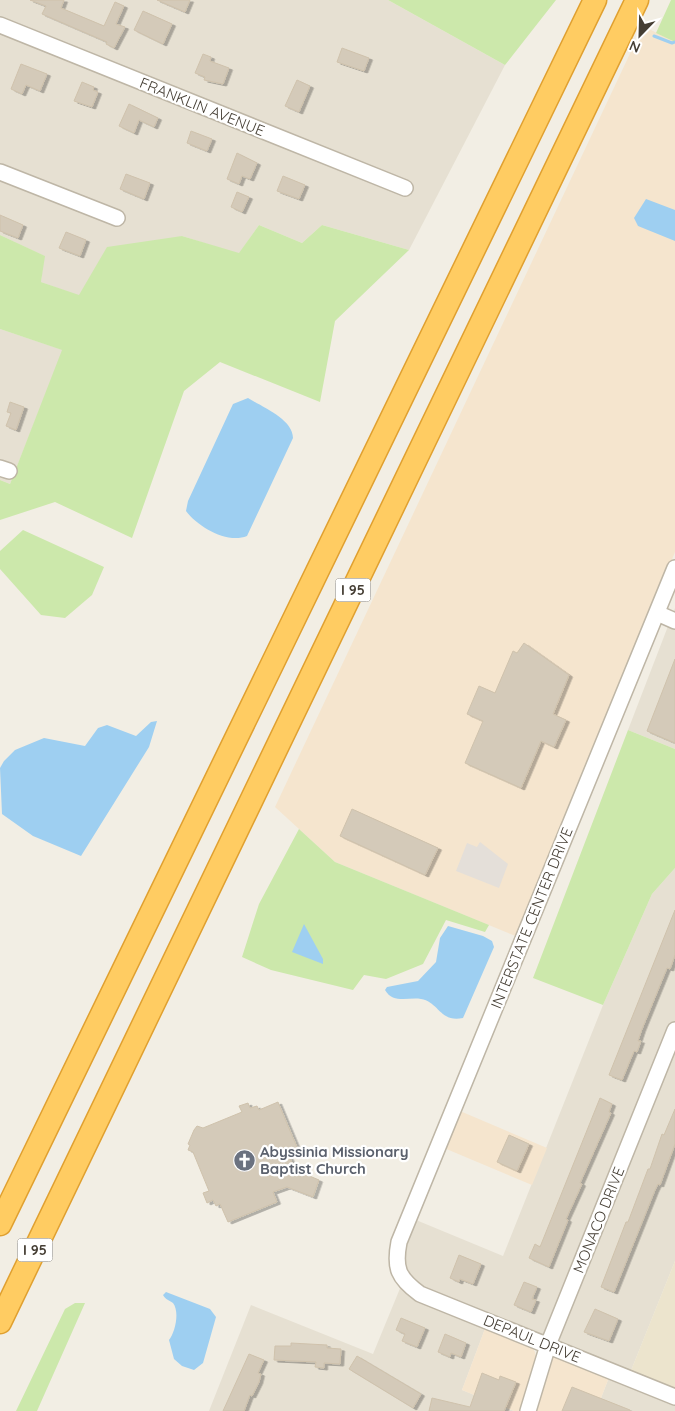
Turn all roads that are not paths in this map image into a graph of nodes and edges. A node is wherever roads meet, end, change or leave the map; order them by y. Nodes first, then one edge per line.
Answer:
1 (595, 0) edge
2 (637, 0) edge
3 (0, 25) edge
4 (0, 172) edge
5 (405, 188) dead end
6 (117, 218) dead end
7 (675, 568) edge
8 (656, 613) junction
9 (675, 621) edge
10 (675, 1030) edge
11 (0, 1224) edge
12 (398, 1270) joint
13 (0, 1322) edge
14 (548, 1345) junction
15 (675, 1397) edge
16 (528, 1411) edge

1 - 11 highway, I 95
2 - 13 highway, I 95
3 - 5 street, FRANKLIN AVENUE
4 - 6 street
7 - 8 street, INTERSTATE CENTER DRIVE
8 - 9 street
8 - 12 street, INTERSTATE CENTER DRIVE
10 - 14 street, MONACO DRIVE
12 - 14 street, DEPAUL DRIVE
14 - 15 street, DEPAUL DRIVE
14 - 16 street, MONACO DRIVE

